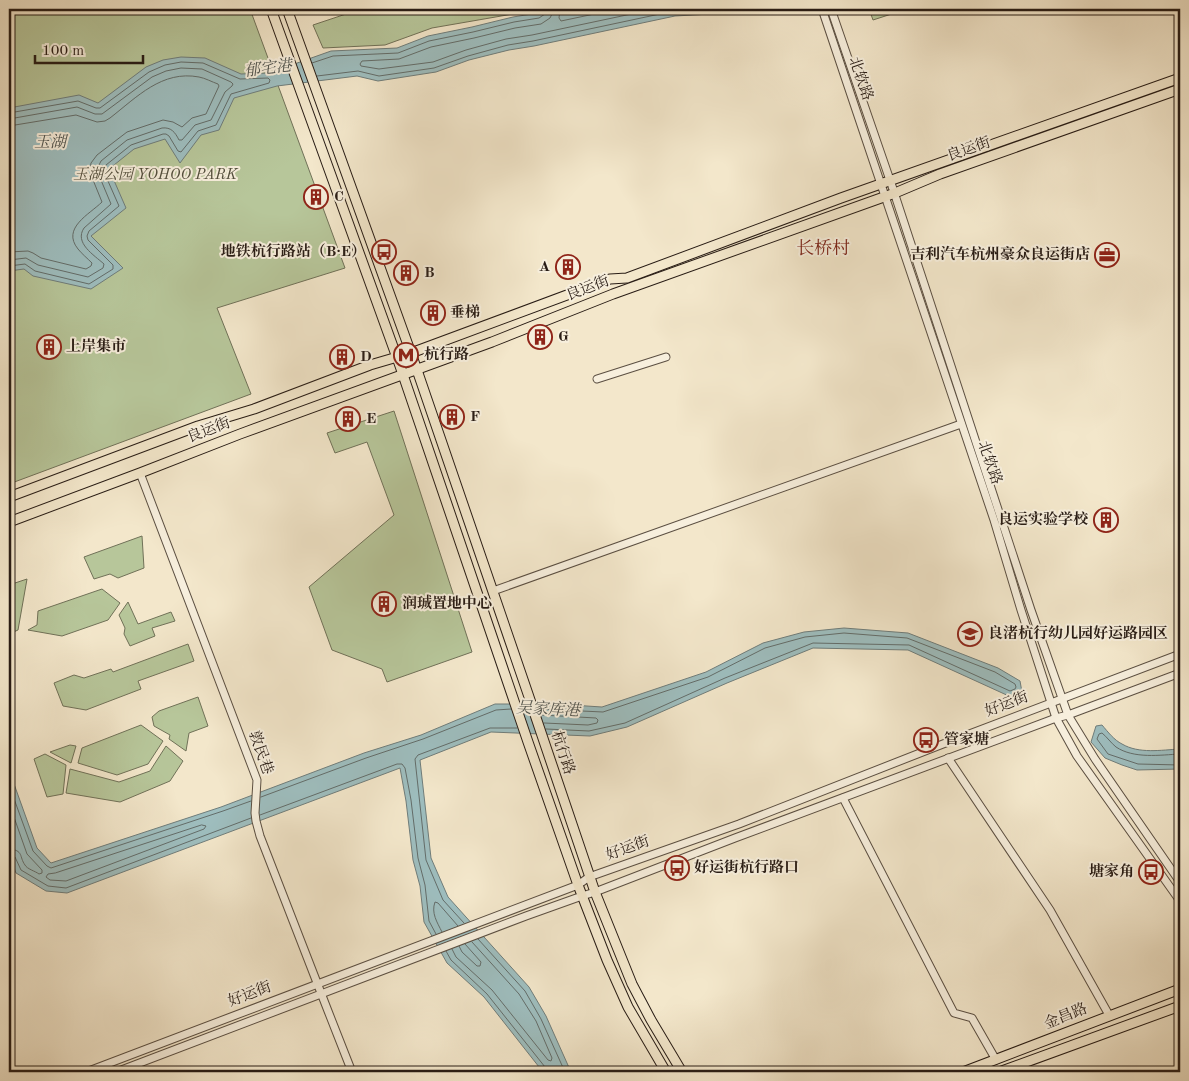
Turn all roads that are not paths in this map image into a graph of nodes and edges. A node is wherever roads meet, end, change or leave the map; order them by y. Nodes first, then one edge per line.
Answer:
1 (271, 9) edge
2 (287, 9) edge
3 (822, 9) edge
4 (831, 9) edge
5 (1180, 78) edge
6 (1180, 89) edge
7 (891, 182) junction
8 (881, 184) junction
9 (895, 193) junction
10 (885, 196) junction
11 (411, 353) junction
12 (666, 356) dead end
13 (397, 358) junction
14 (417, 370) junction
15 (402, 374) junction
16 (598, 379) dead end
17 (961, 424) junction
18 (140, 473) junction
19 (9, 498) edge
20 (9, 522) edge
21 (493, 591) junction
22 (1180, 654) edge
23 (1180, 673) edge
24 (1062, 699) junction
25 (1051, 703) junction
26 (1068, 715) junction
27 (1056, 718) junction
28 (948, 758) junction
29 (843, 798) junction
30 (590, 877) junction
31 (1180, 882) edge
32 (578, 885) junction
33 (595, 892) junction
34 (582, 896) junction
35 (1180, 901) edge
36 (317, 984) junction
37 (1180, 989) edge
38 (321, 994) junction
39 (1180, 1006) edge
40 (1109, 1015) junction
41 (996, 1060) junction
42 (86, 1072) edge
43 (116, 1072) edge
44 (352, 1072) edge
45 (666, 1072) edge
46 (682, 1072) edge
47 (963, 1072) edge
48 (999, 1072) edge

1 - 13 main road, 杭行路
2 - 11 main road, 杭行路
3 - 8 street, 北软路
4 - 7 street, 北软路
5 - 7 main road, 良运街
6 - 9 main road, 良运街
7 - 8 main road, 良运街
7 - 9 street, 北软路
8 - 10 street, 北软路
8 - 11 main road, 良运街
9 - 10 main road, 良运街
9 - 24 street, 北软路
10 - 14 main road, 良运街
10 - 17 street, 北软路
11 - 13 main road, 良运街
11 - 14 main road, 杭行路
12 - 16 street
13 - 15 main road, 杭行路
13 - 19 main road, 良运街
14 - 15 main road, 良运街
14 - 21 main road, 杭行路
15 - 18 main road, 良运街
15 - 32 main road, 杭行路
17 - 21 street
17 - 25 street, 北软路
18 - 20 main road, 良运街
18 - 36 street, 敦民巷
21 - 30 main road, 杭行路
22 - 24 street, 好运街
23 - 26 street, 好运街
24 - 25 street, 好运街
24 - 26 street, 北软路
25 - 27 street, 北软路
25 - 30 street, 好运街
26 - 27 street, 好运街
26 - 31 street, 北软路
27 - 28 street, 好运街
27 - 35 street, 北软路
28 - 29 street, 好运街
28 - 40 street
29 - 33 street, 好运街
29 - 41 street
30 - 32 street, 好运街
30 - 33 main road, 杭行路
32 - 34 main road, 杭行路
32 - 36 street, 好运街
33 - 34 street, 好运街
33 - 46 main road, 杭行路
34 - 38 street, 好运街
34 - 45 main road, 杭行路
36 - 38 street, 敦民巷
36 - 42 street, 好运街
37 - 40 main road, 金昌路
38 - 43 street, 好运街
38 - 44 street, 敦民巷
39 - 48 main road, 金昌路
40 - 41 main road, 金昌路
41 - 47 main road, 金昌路

